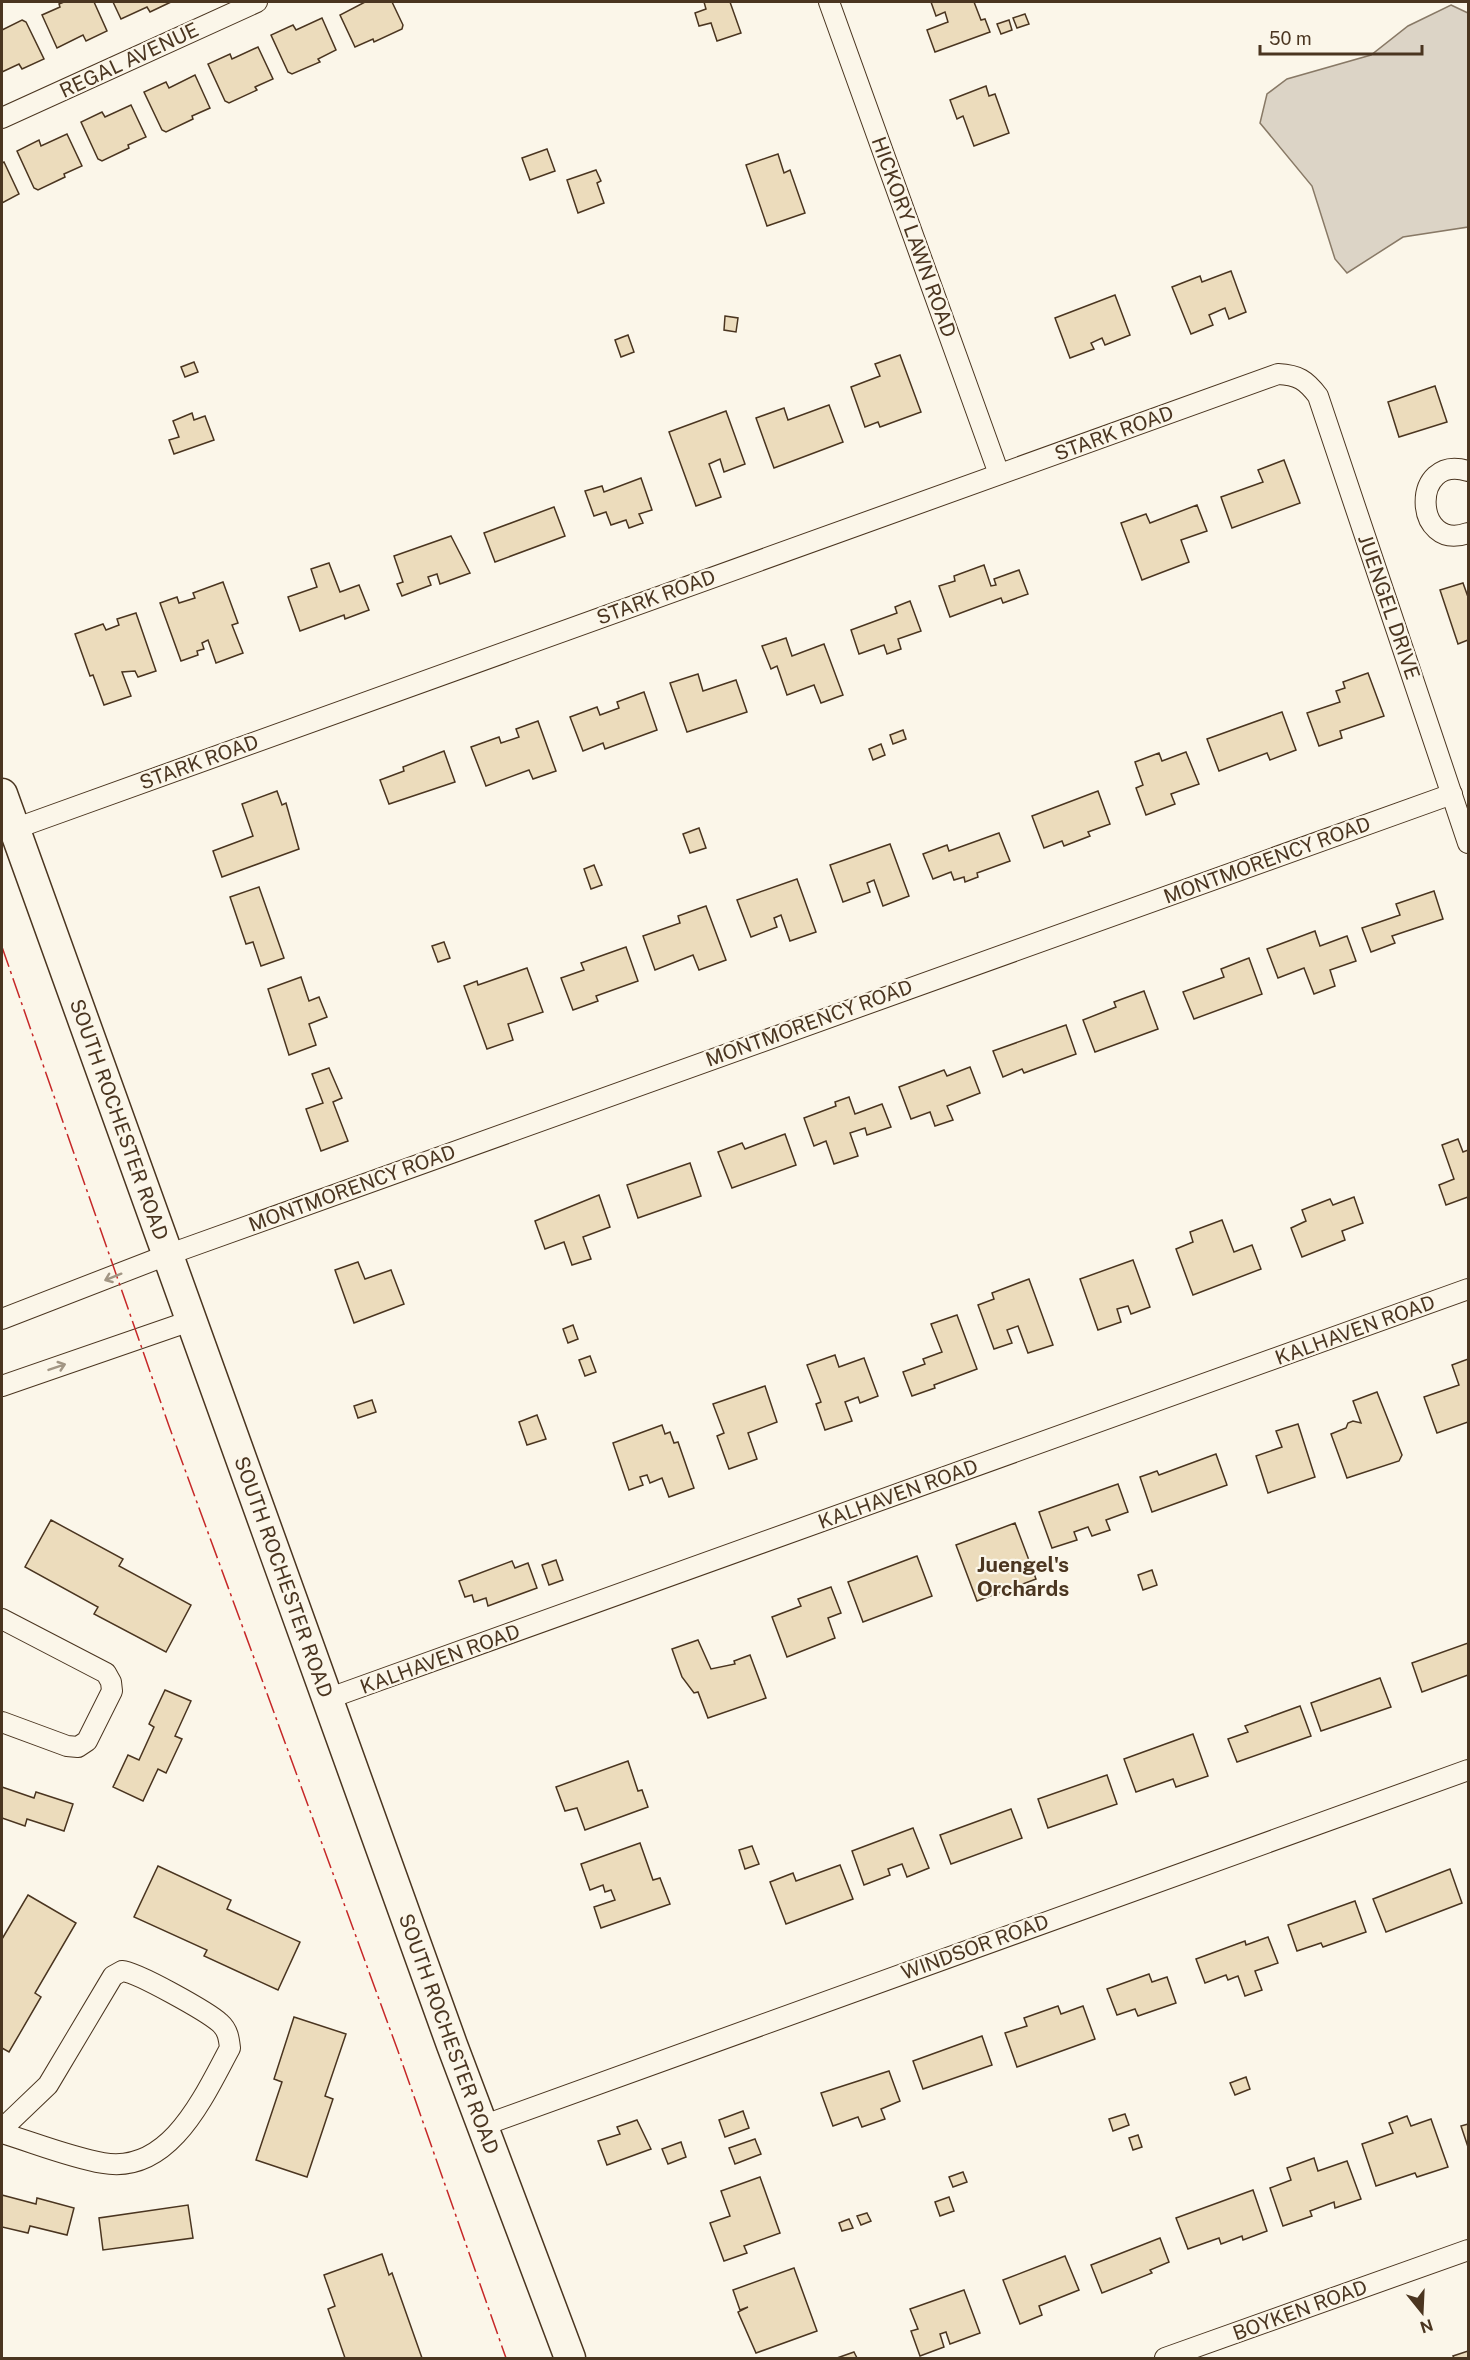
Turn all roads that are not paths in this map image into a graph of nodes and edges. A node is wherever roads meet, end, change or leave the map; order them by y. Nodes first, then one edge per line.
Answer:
1 (257, 2) edge
2 (829, 2) edge
3 (2, 118) edge
4 (1300, 377) joint
5 (1468, 471) edge
6 (999, 474) junction
7 (1468, 533) edge
8 (2, 794) edge
9 (1452, 794) junction
10 (14, 829) junction
11 (1468, 843) edge
12 (167, 1254) junction
13 (1468, 1289) edge
14 (2, 1319) edge
15 (190, 1321) junction
16 (2, 1386) edge
17 (2, 1619) edge
18 (327, 1699) junction
19 (2, 1722) edge
20 (1468, 1770) edge
21 (482, 2126) junction
22 (2, 2131) edge
23 (1468, 2250) edge
24 (570, 2358) edge
25 (1165, 2358) edge

1 - 3 street, REGAL AVENUE
2 - 6 street, HICKORY LAWN ROAD
4 - 6 street, STARK ROAD
4 - 9 street, JUENGEL DRIVE
5 - 7 street
6 - 10 street, STARK ROAD
8 - 10 main road, SOUTH ROCHESTER ROAD
9 - 11 street, JUENGEL DRIVE
9 - 12 street, MONTMORENCY ROAD
10 - 12 main road, SOUTH ROCHESTER ROAD
12 -> 14 street, MONTMORENCY ROAD
12 - 15 main road, SOUTH ROCHESTER ROAD
13 - 18 street, KALHAVEN ROAD
16 -> 15 street
15 - 18 main road, SOUTH ROCHESTER ROAD
17 - 19 street
18 - 21 main road, SOUTH ROCHESTER ROAD
20 - 21 street, WINDSOR ROAD
21 - 24 main road, SOUTH ROCHESTER ROAD
22 - 22 street
23 - 25 street, BOYKEN ROAD

